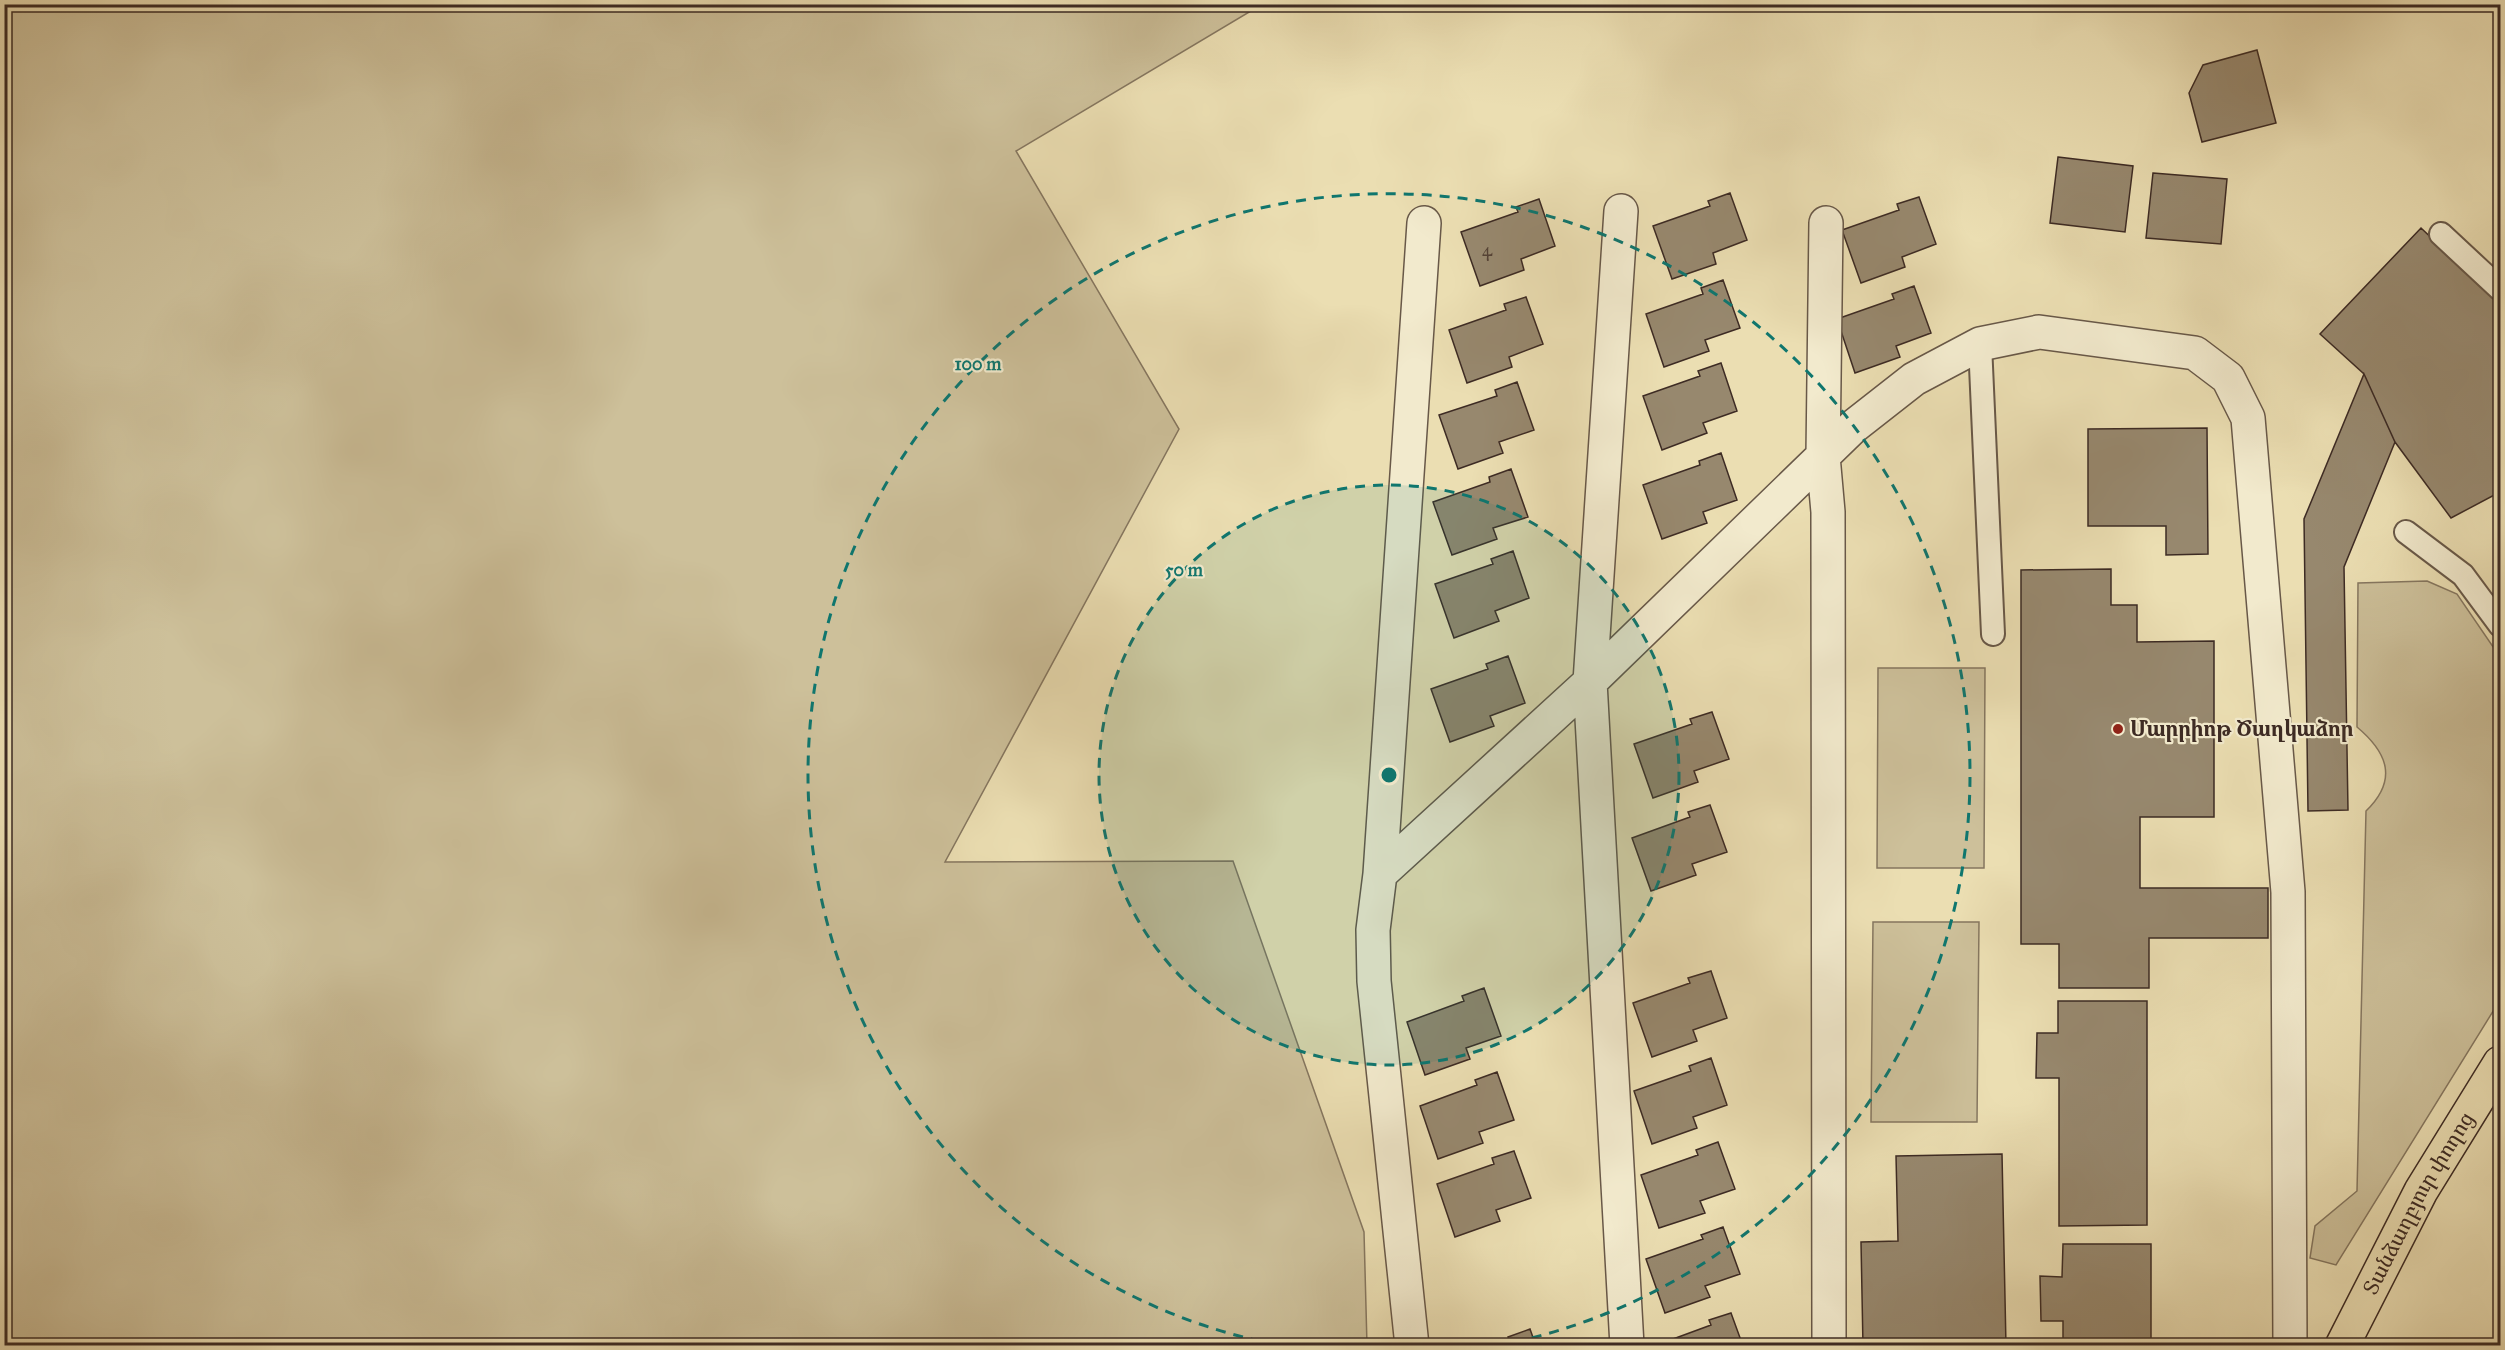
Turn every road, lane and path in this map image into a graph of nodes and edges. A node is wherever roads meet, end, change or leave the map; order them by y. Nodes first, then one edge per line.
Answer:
1 (1622, 211) dead end
2 (1424, 223) dead end
3 (1826, 223) dead end
4 (2441, 234) dead end
5 (2500, 289) edge
6 (1980, 344) junction
7 (1823, 456) junction
8 (2406, 532) dead end
9 (2500, 625) edge
10 (1993, 634) dead end
11 (1590, 682) junction
12 (1380, 874) junction
13 (2500, 1063) edge
14 (1412, 1346) edge
15 (1627, 1346) edge
16 (1829, 1346) edge
17 (2290, 1346) edge
18 (2342, 1346) edge

1 - 11 street
2 - 12 street
3 - 7 street
4 - 5 lane
6 - 7 street
6 - 10 lane
6 - 17 street
7 - 11 street
7 - 16 street
8 - 9 lane
11 - 12 street
11 - 15 street
12 - 14 street
13 - 18 main road, Տանձաղբյուր փողոց

